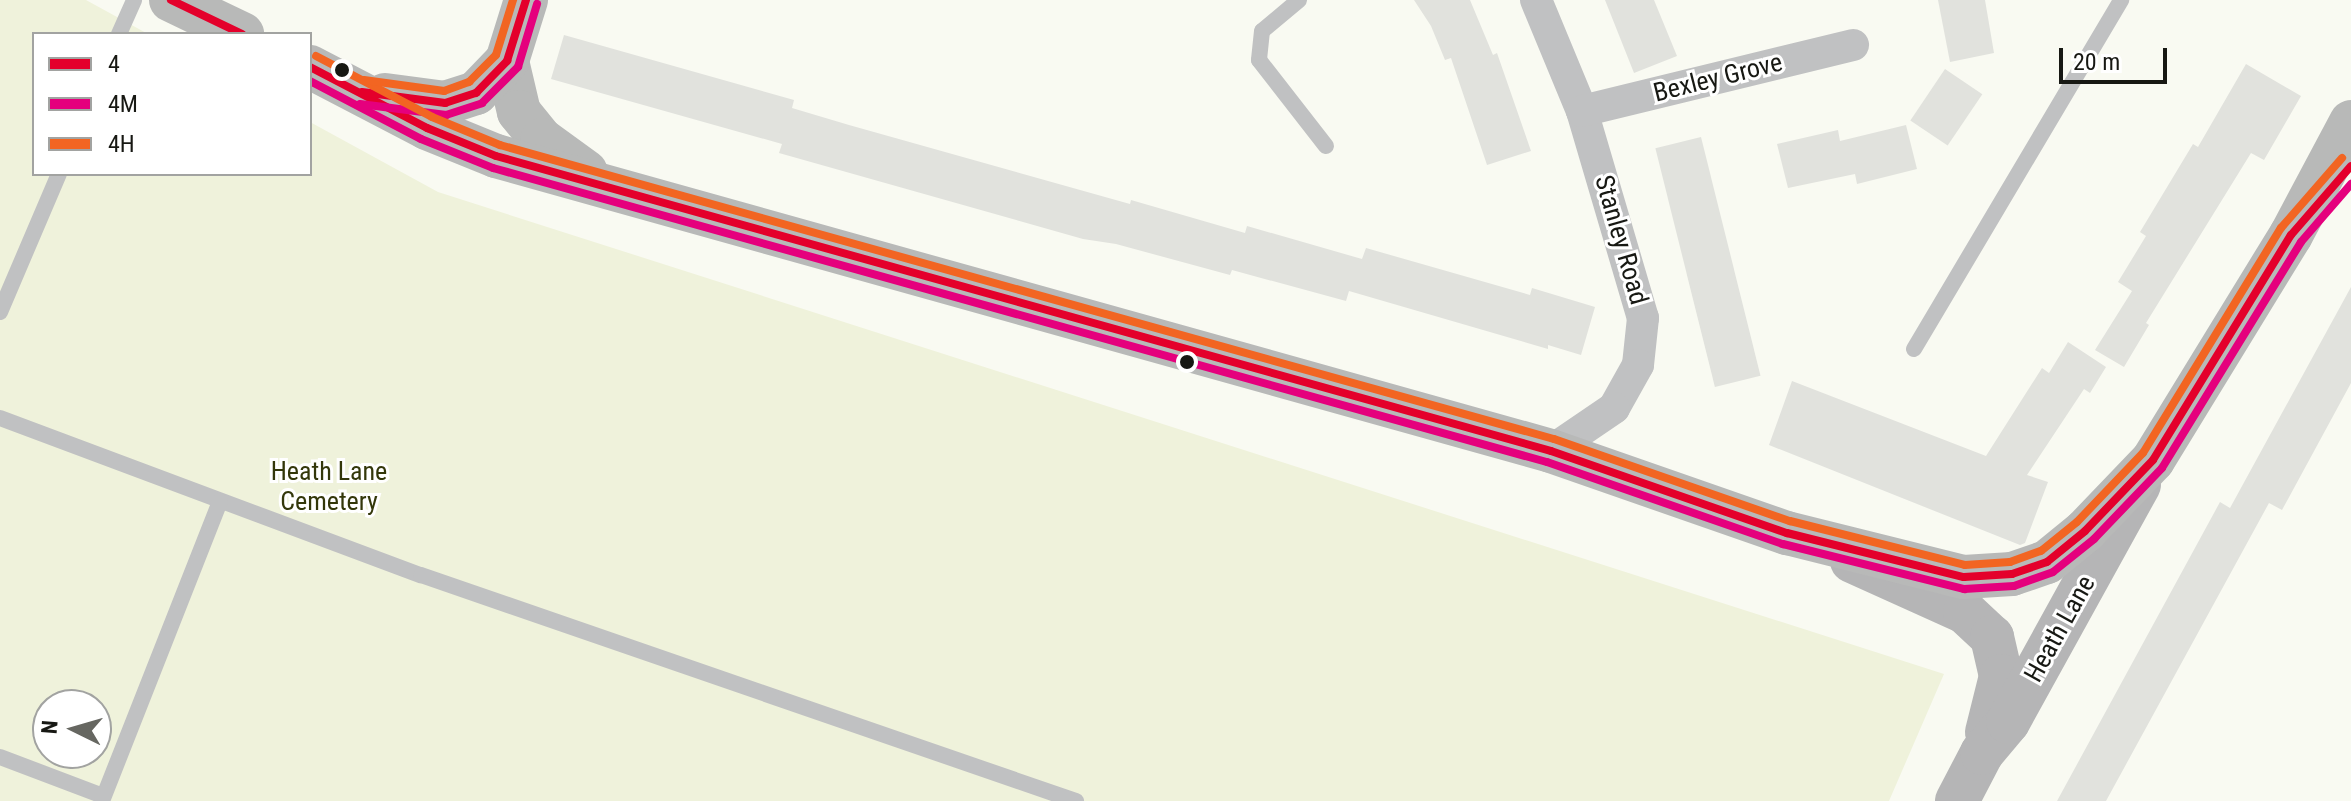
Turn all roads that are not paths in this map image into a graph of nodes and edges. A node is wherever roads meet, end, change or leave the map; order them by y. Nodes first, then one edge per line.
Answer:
1 (134, 0) edge
2 (171, 0) edge
3 (526, 0) edge
4 (1299, 0) edge
5 (1536, 0) edge
6 (2121, 0) edge
7 (120, 32) edge
8 (238, 32) edge
9 (1853, 45) dead end
10 (507, 61) junction
11 (312, 68) edge
12 (362, 92) junction
13 (1582, 111) junction
14 (2351, 122) edge
15 (1326, 146) dead end
16 (2351, 166) edge
17 (58, 176) edge
18 (611, 190) junction
19 (2291, 235) junction
20 (0, 312) edge
21 (1914, 349) dead end
22 (0, 418) edge
23 (1551, 451) junction
24 (2153, 460) junction
25 (220, 501) junction
26 (1787, 533) junction
27 (1982, 753) junction
28 (0, 757) edge
29 (102, 799) edge
30 (1076, 801) edge
31 (1957, 801) edge

1 - 7 lane
2 - 8 main road
3 - 10 main road
4 - 15 lane
5 - 13 street, Stanley Road
6 - 21 lane
9 - 13 street, Bexley Grove
10 - 12 main road
10 - 18 main road
11 - 12 main road
12 - 18 main road
13 - 23 street, Stanley Road
14 - 19 main road, Heath Lane
16 - 19 main road
17 - 20 lane
18 - 23 main road
19 - 24 main road, Heath Lane
22 - 25 lane
23 - 26 main road
24 - 26 main road
24 - 27 main road, Heath Lane
25 - 29 lane
25 - 30 lane
26 - 27 main road
27 - 31 main road, Heath Lane
28 - 29 lane

